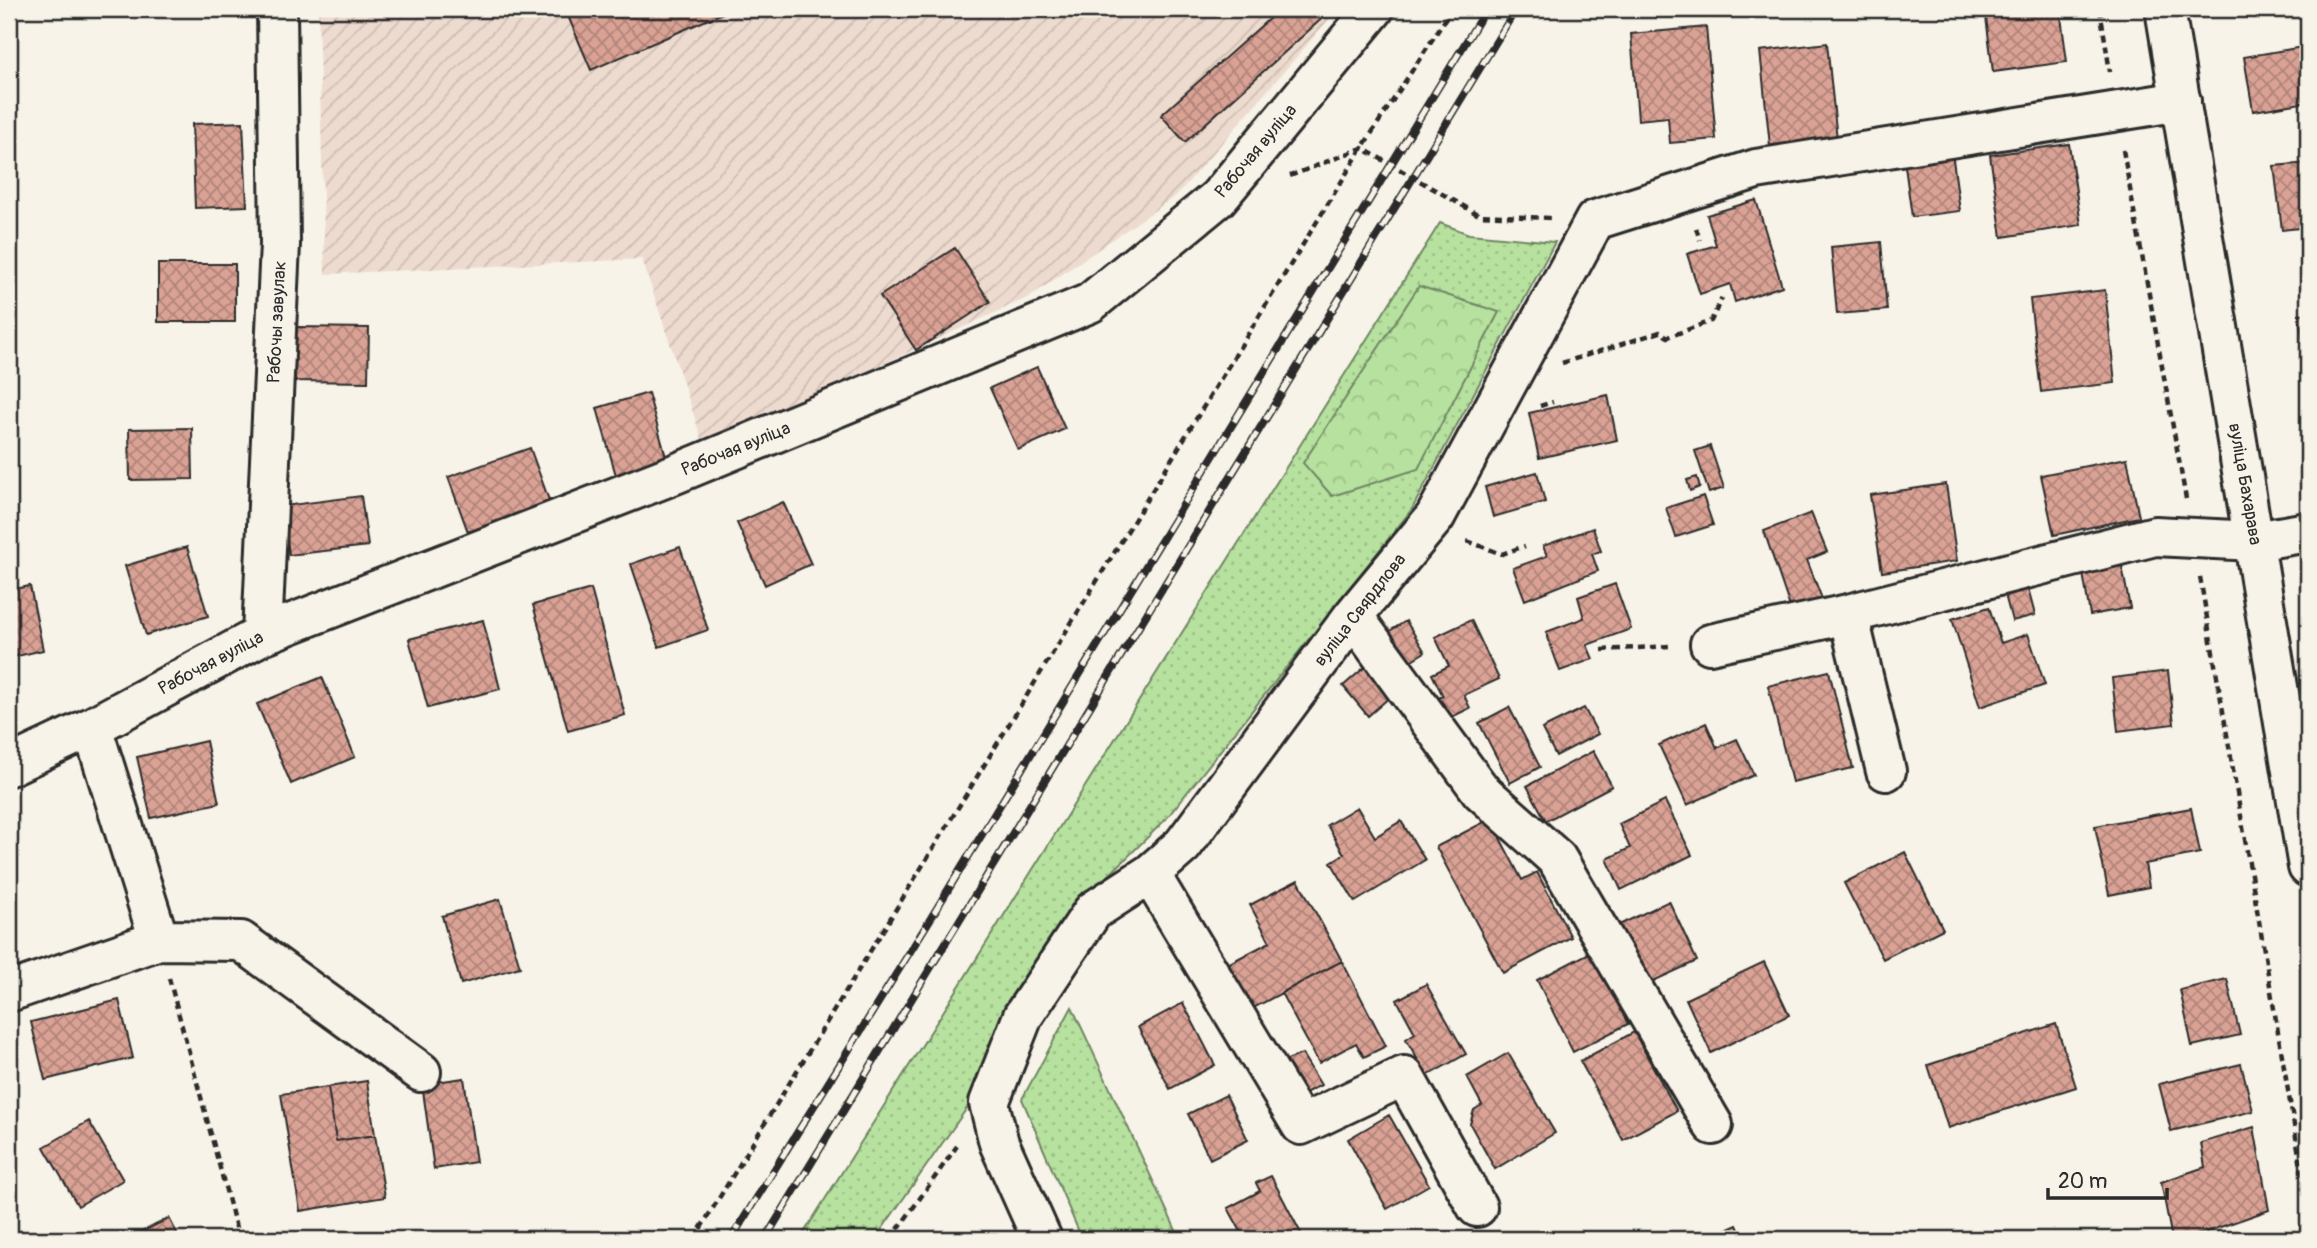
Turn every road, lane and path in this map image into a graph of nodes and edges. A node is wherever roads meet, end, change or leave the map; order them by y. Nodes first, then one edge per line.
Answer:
1 (277, 9) edge
2 (1374, 9) edge
3 (1452, 9) edge
4 (2100, 9) edge
5 (2165, 9) edge
6 (2181, 101) junction
7 (2116, 111) junction
8 (1362, 148) junction
9 (1278, 180) dead end
10 (1594, 220) junction
11 (1722, 299) dead end
12 (1551, 366) dead end
13 (2308, 532) edge
14 (2193, 538) junction
15 (1460, 539) dead end
16 (2255, 541) junction
17 (1525, 546) dead end
18 (1848, 614) junction
19 (1353, 615) junction
20 (262, 635) junction
21 (1710, 644) joint
22 (1602, 650) dead end
23 (92, 727) junction
24 (9, 766) edge
25 (1886, 771) dead end
26 (2308, 867) edge
27 (1150, 874) junction
28 (159, 940) junction
29 (9, 992) edge
30 (421, 1072) dead end
31 (989, 1102) junction
32 (1713, 1125) dead end
33 (1477, 1207) dead end
34 (2308, 1207) edge
35 (239, 1239) edge
36 (694, 1239) edge
37 (891, 1239) edge
38 (1042, 1239) edge

1 - 20 street, Рабочы завулак
2 - 20 street, Рабочая вуліца
3 - 8 path
4 - 7 path
5 - 6 street, вуліца Бахарава
6 - 7 street
6 - 16 street, вуліца Бахарава
7 - 10 street
7 - 14 path
8 - 9 path
8 - 10 path
8 - 36 path
10 - 19 street, вуліца Свярдлова
11 - 12 path
13 - 16 street
14 - 16 street
14 - 18 street
14 - 34 path
15 - 17 path
16 - 26 street, вуліца Бахарава
18 - 21 street
18 - 25 street
19 - 27 street, вуліца Свярдлова
19 - 32 street
20 - 23 street, Рабочая вуліца
21 - 22 path
23 - 24 street, Рабочая вуліца
23 - 28 street
27 - 31 street, вуліца Свярдлова
27 - 33 street
28 - 29 street
28 - 30 street
28 - 35 path
31 - 37 path
31 - 38 street

